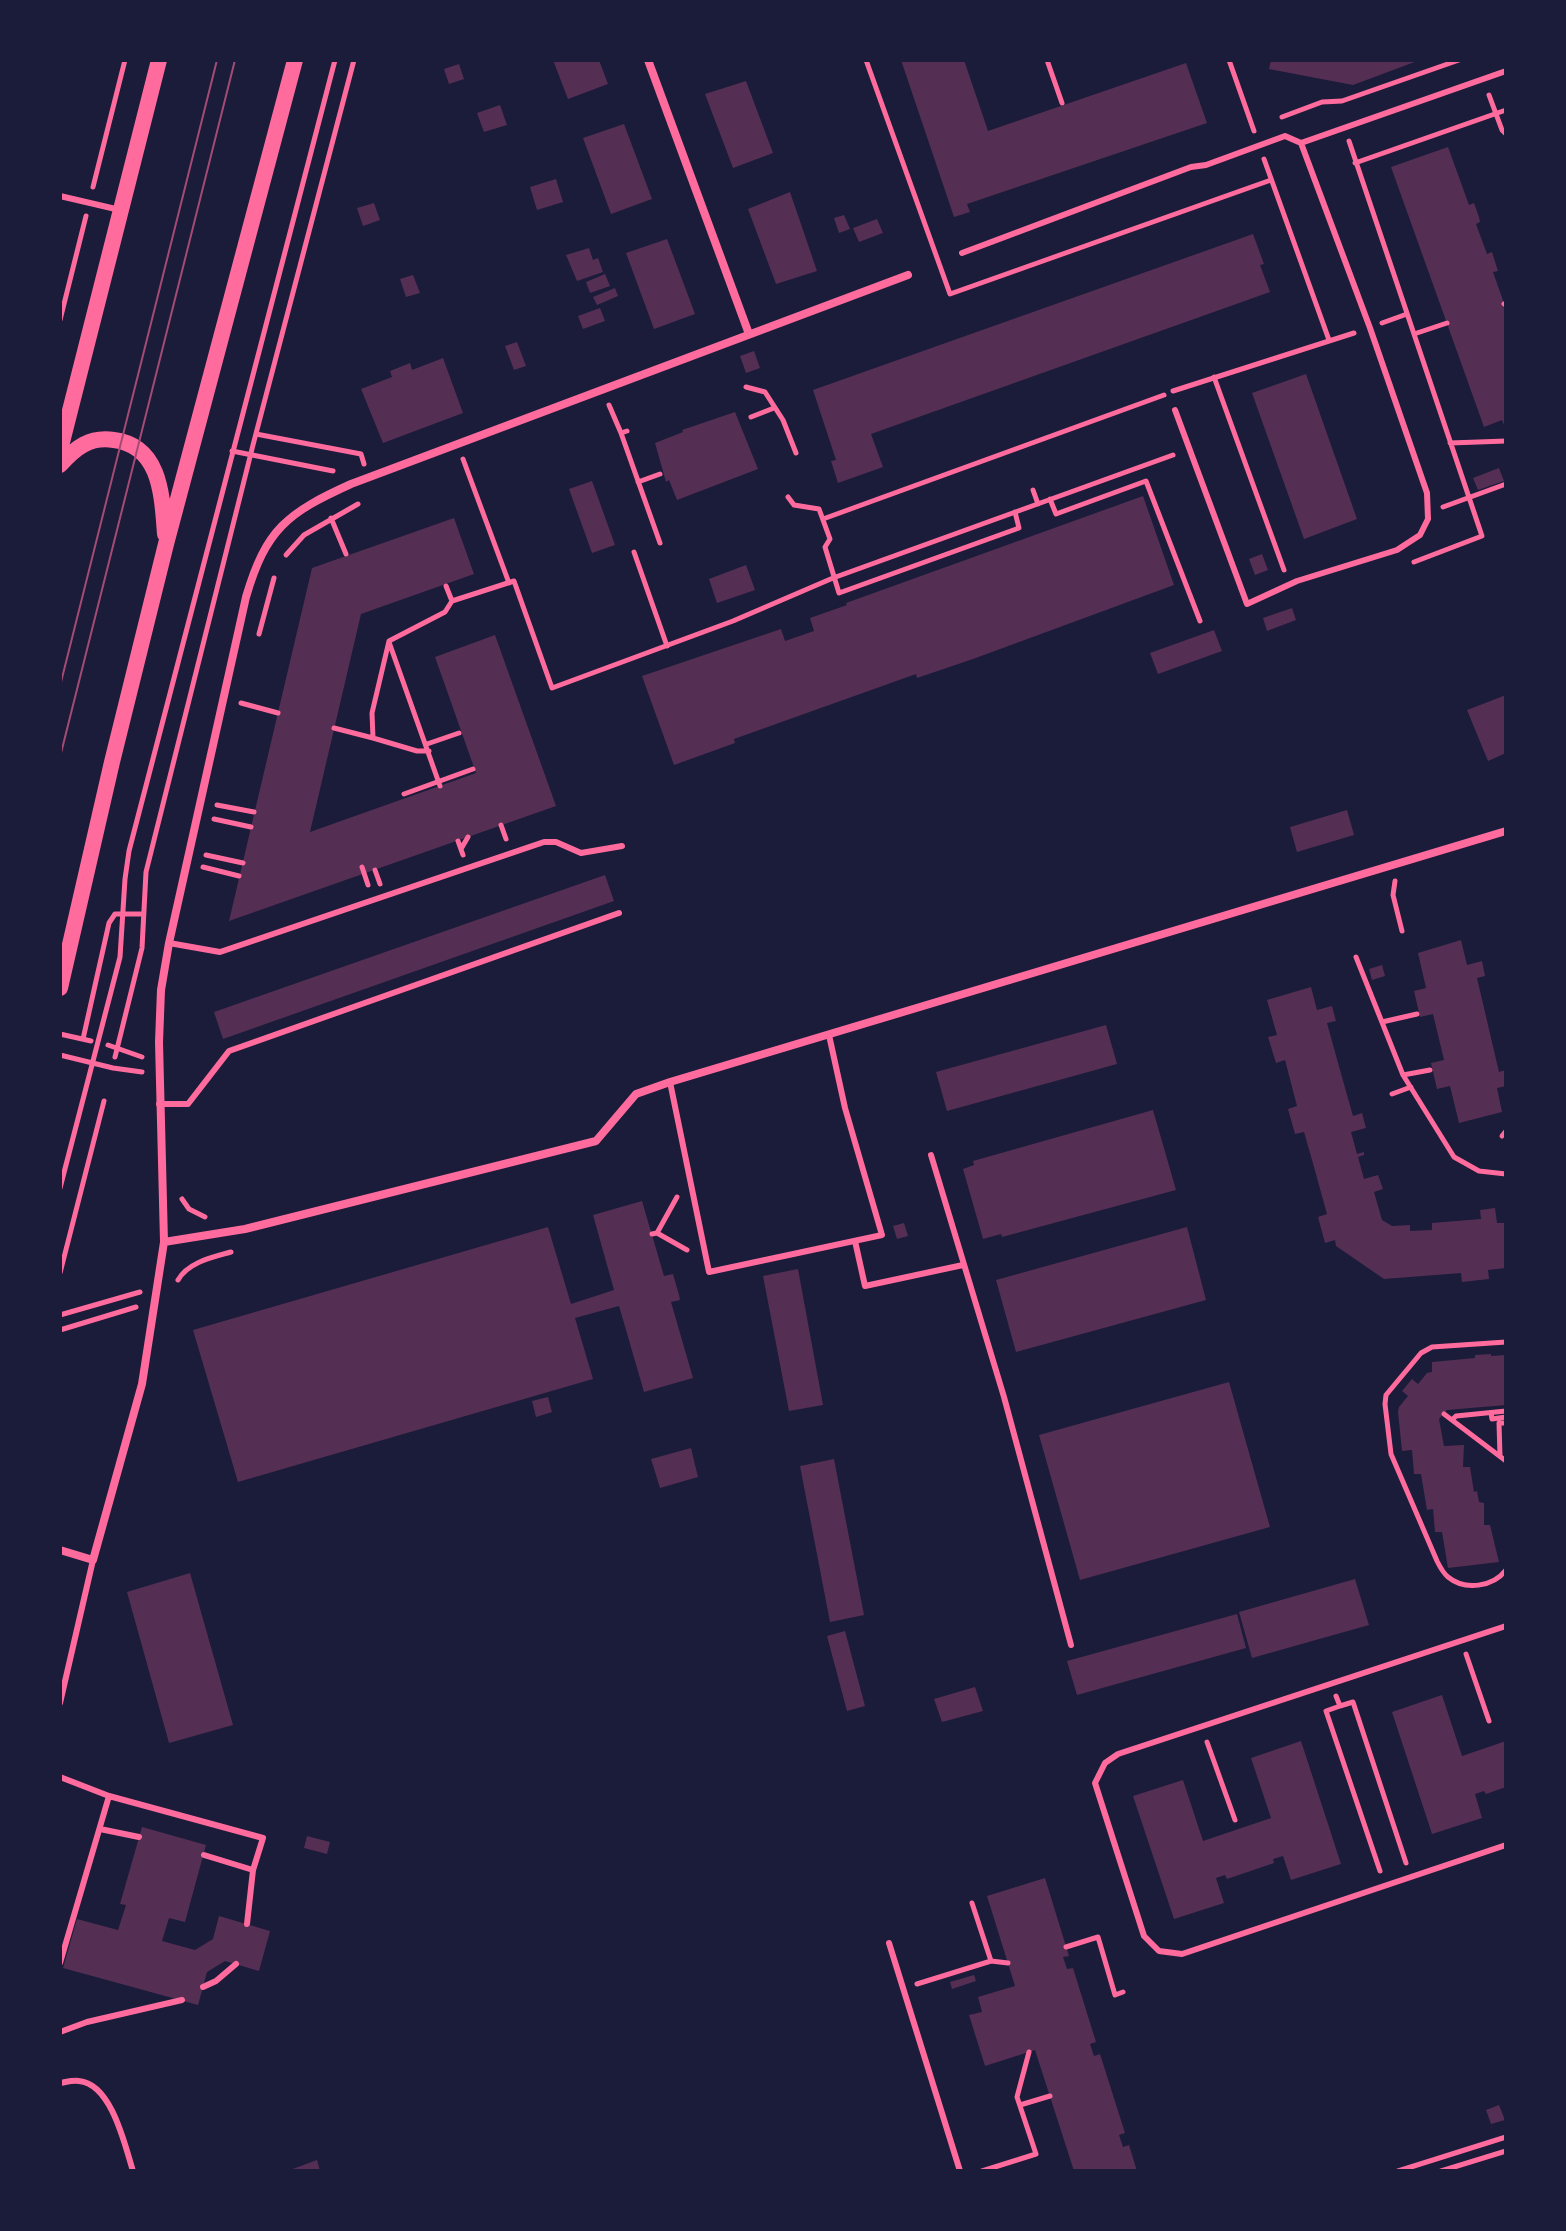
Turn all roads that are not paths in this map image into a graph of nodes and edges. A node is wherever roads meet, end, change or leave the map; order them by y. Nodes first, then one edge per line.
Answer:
1 (159, 60) edge
2 (295, 60) edge
3 (648, 60) edge
4 (1506, 71) edge
5 (1301, 143) junction
6 (60, 196) edge
7 (120, 210) junction
8 (962, 253) dead end
9 (908, 275) dead end
10 (749, 334) junction
11 (1175, 410) dead end
12 (60, 450) edge
13 (60, 465) edge
14 (166, 544) junction
15 (1506, 831) edge
16 (622, 846) dead end
17 (619, 913) dead end
18 (169, 943) junction
19 (60, 988) edge
20 (829, 1035) junction
21 (670, 1082) junction
22 (159, 1104) junction
23 (931, 1155) dead end
24 (855, 1241) junction
25 (164, 1242) junction
26 (963, 1265) junction
27 (60, 1550) edge
28 (93, 1560) junction
29 (1506, 1626) edge
30 (1071, 1645) dead end
31 (60, 1703) edge
32 (60, 1777) edge
33 (109, 1796) junction
34 (100, 1829) junction
35 (139, 1837) dead end
36 (1506, 1845) edge
37 (204, 1855) dead end
38 (253, 1870) junction
39 (247, 1924) dead end
40 (889, 1943) dead end
41 (60, 1963) edge
42 (236, 1964) dead end
43 (203, 1987) dead end
44 (182, 2000) dead end
45 (60, 2032) edge
46 (60, 2083) edge
47 (133, 2171) edge
48 (960, 2171) edge

1 - 7 main road
2 - 14 main road
3 - 10 street
4 - 5 lane
5 - 8 lane
5 - 11 lane
6 - 7 lane
7 - 12 main road
9 - 10 street
10 - 18 street
13 - 14 main road
14 - 19 main road
15 - 20 street
16 - 18 lane
17 - 22 lane
18 - 22 street
20 - 21 street
20 - 24 lane
21 - 24 lane
21 - 25 street
22 - 25 street
23 - 26 lane
24 - 26 lane
25 - 28 street
26 - 30 lane
27 - 28 street
28 - 31 lane
29 - 36 lane
32 - 33 lane
33 - 34 lane
33 - 38 lane
34 - 35 lane
34 - 41 lane
37 - 38 lane
38 - 39 lane
40 - 48 lane
42 - 43 lane
44 - 45 lane
46 - 47 lane

